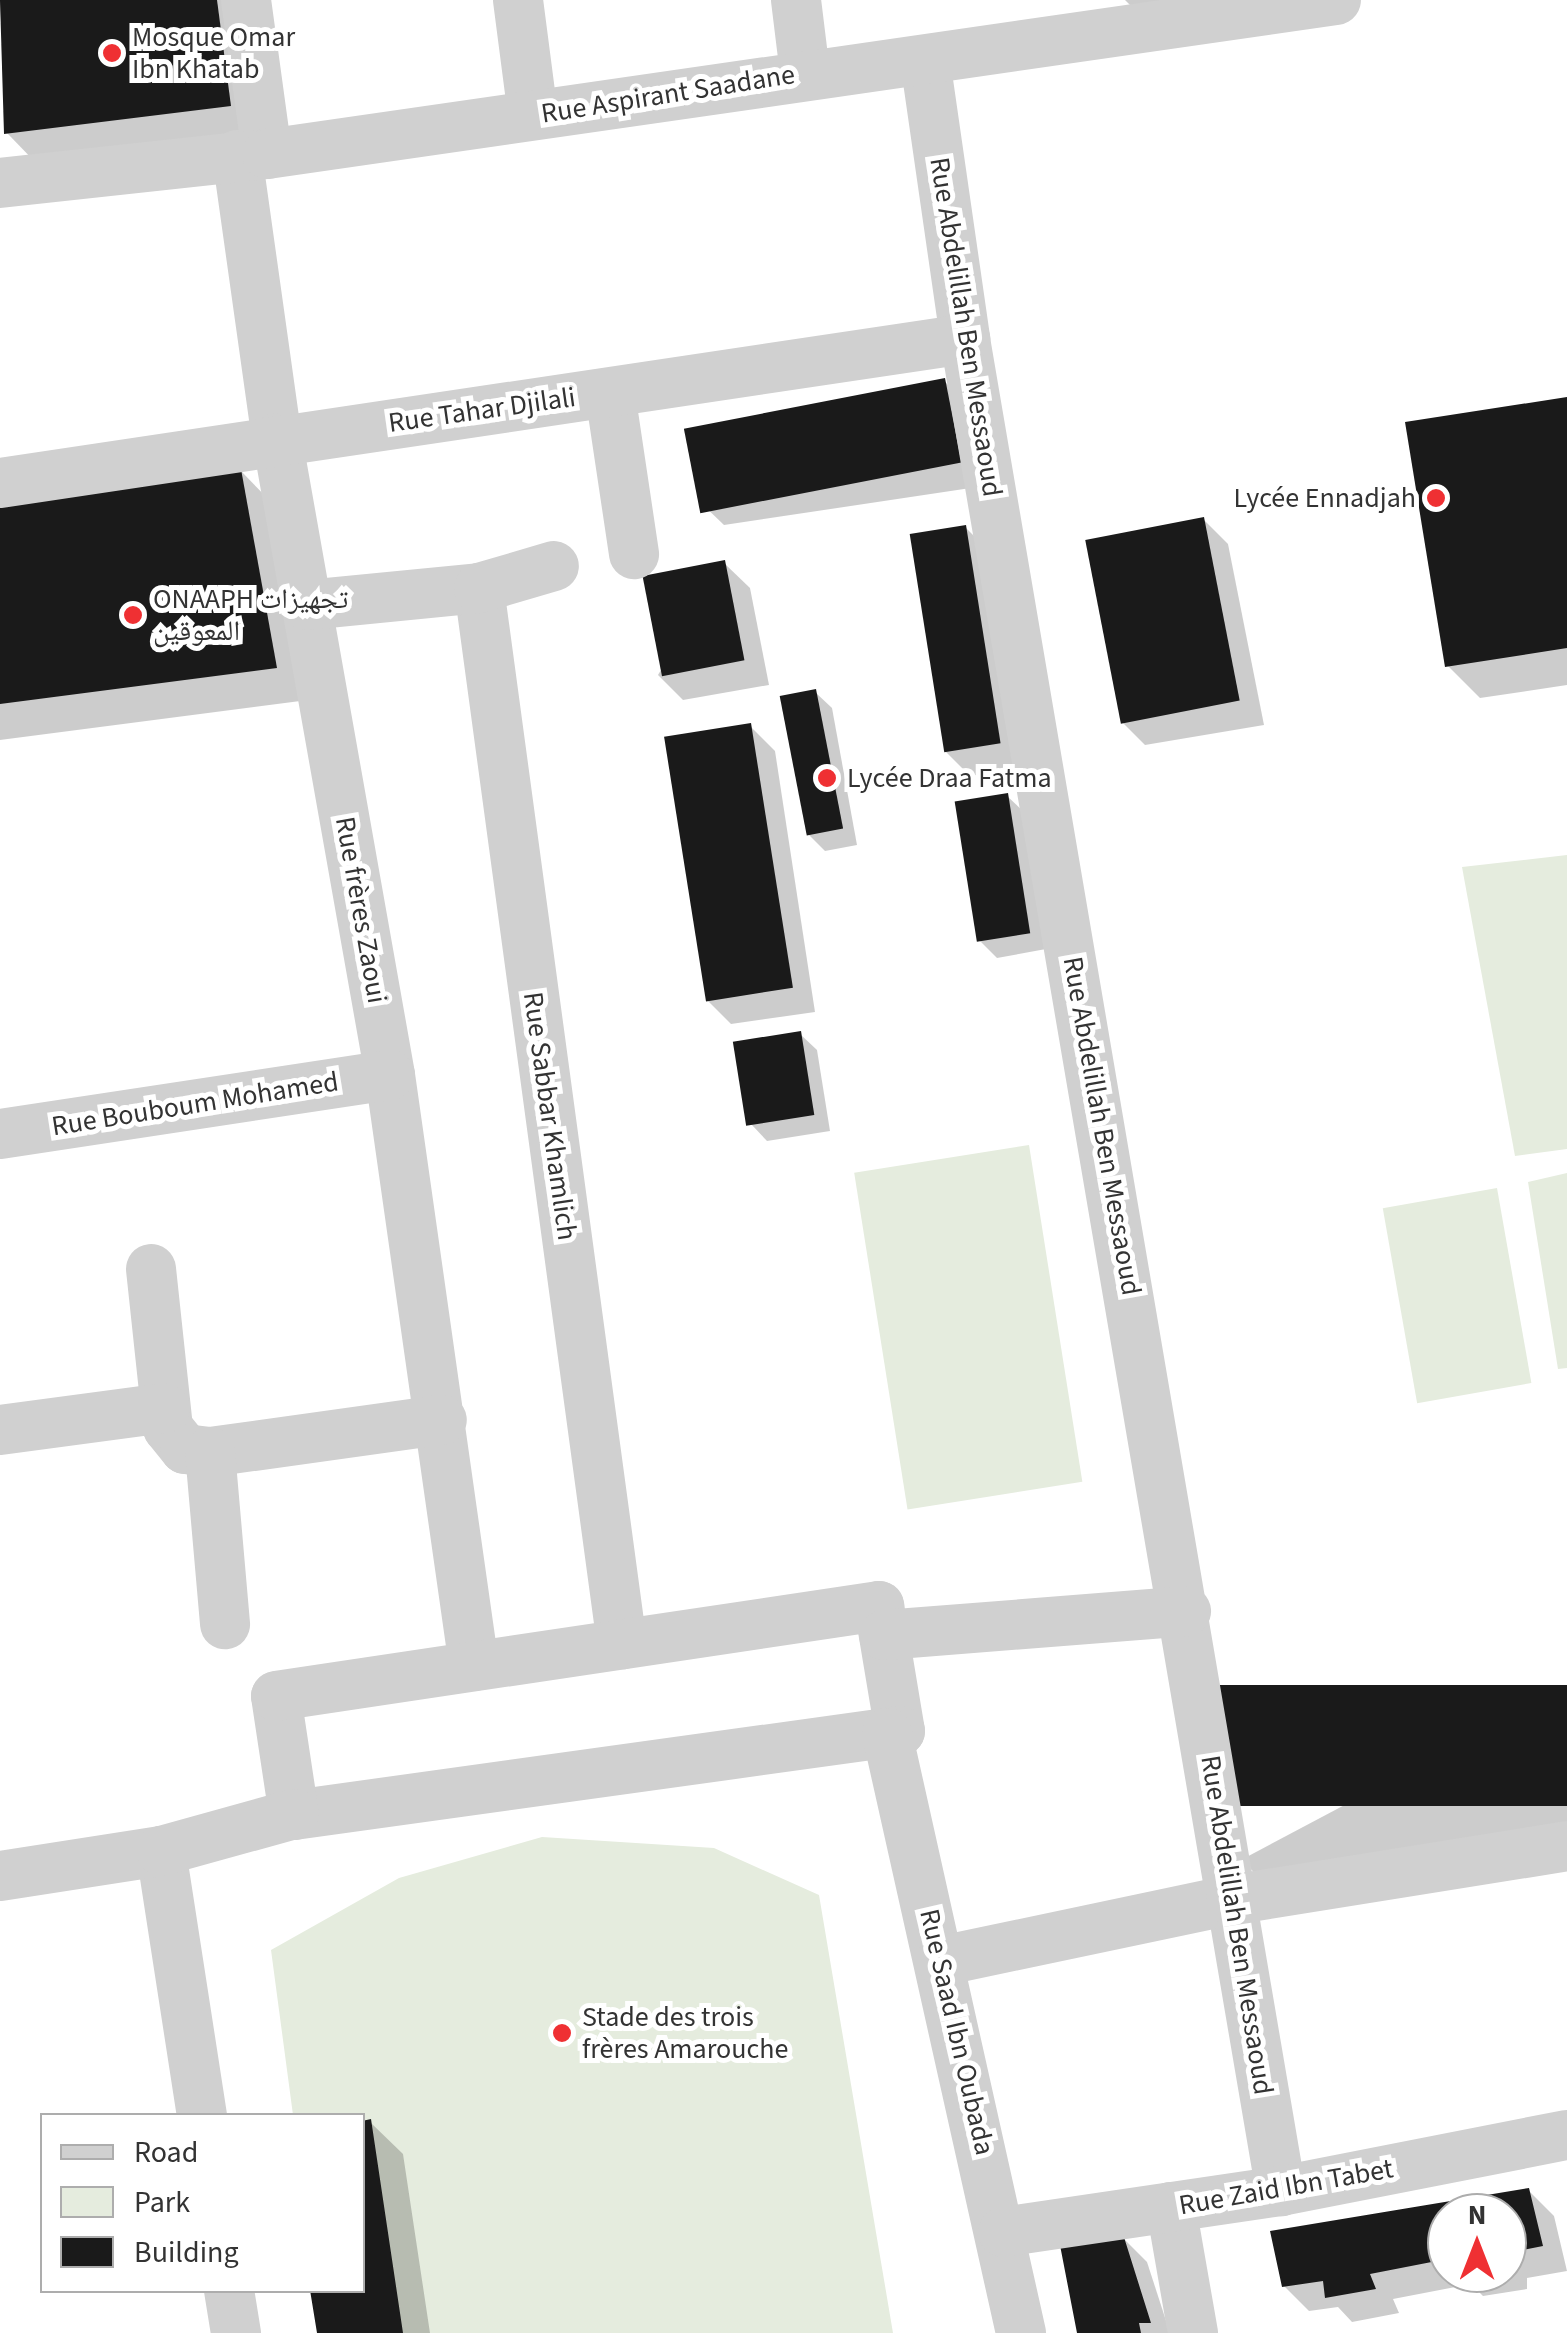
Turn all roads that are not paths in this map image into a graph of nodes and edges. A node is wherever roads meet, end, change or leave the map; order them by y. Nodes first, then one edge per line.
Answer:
1 (246, 0) edge
2 (518, 0) edge
3 (796, 0) edge
4 (1336, 0) edge
5 (1077, 19) edge
6 (925, 60) junction
7 (805, 73) junction
8 (534, 115) junction
9 (252, 155) junction
10 (0, 183) edge
11 (965, 339) junction
12 (610, 392) junction
13 (278, 438) junction
14 (0, 484) edge
15 (634, 554) dead end
16 (554, 566) dead end
17 (478, 588) junction
18 (307, 605) junction
19 (390, 1075) junction
20 (0, 1134) edge
21 (152, 1270) dead end
22 (165, 1408) junction
23 (442, 1420) junction
24 (0, 1430) edge
25 (210, 1452) junction
26 (1186, 1610) junction
27 (225, 1624) dead end
28 (884, 1635) junction
29 (622, 1644) junction
30 (474, 1666) junction
31 (888, 1733) junction
32 (294, 1814) junction
33 (1567, 1846) edge
34 (161, 1851) junction
35 (0, 1876) edge
36 (1231, 1900) junction
37 (941, 1961) junction
38 (202, 2113) edge
39 (1567, 2135) edge
40 (1282, 2191) junction
41 (1171, 2207) junction
42 (1003, 2232) junction
43 (229, 2293) edge
44 (236, 2333) edge
45 (1021, 2333) edge
46 (1194, 2333) edge

1 - 9 street, Rue frères Zaoui
2 - 8 street
3 - 7 street
4 - 5 street, Rue Aspirant Saadane
5 - 6 street, Rue Aspirant Saadane
6 - 7 street, Rue Aspirant Saadane
6 - 11 street, Rue Abdelillah Ben Messaoud
7 - 8 street, Rue Aspirant Saadane
8 - 9 street, Rue Aspirant Saadane
9 - 10 street, Rue Aspirant Saadane
9 - 13 street, Rue frères Zaoui
11 - 12 street, Rue Tahar Djilali
11 - 26 street, Rue Abdelillah Ben Messaoud
12 - 13 street, Rue Tahar Djilali
12 - 15 street
13 - 14 street, Rue Tahar Djilali
13 - 18 street, Rue frères Zaoui
16 - 17 street
17 - 18 street
17 - 29 street, Rue Sabbar Khamlich
18 - 19 street, Rue frères Zaoui
19 - 20 street, Rue Bouboum Mohamed
19 - 23 street, Rue frères Zaoui
21 - 22 street
22 - 24 street
22 - 25 street
23 - 25 street
23 - 30 street, Rue frères Zaoui
25 - 27 street
26 - 28 street
26 - 36 street, Rue Abdelillah Ben Messaoud
28 - 29 street
28 - 31 street
29 - 30 street
30 - 32 street
31 - 32 street
31 - 37 street, Rue Saad Ibn Oubada
32 - 34 street
33 - 36 street
34 - 35 street
34 - 38 street
36 - 37 street
36 - 40 street, Rue Abdelillah Ben Messaoud
37 - 42 street, Rue Saad Ibn Oubada
39 - 40 street, Rue Zaid Ibn Tabet
40 - 41 street, Rue Zaid Ibn Tabet
41 - 42 street, Rue Zaid Ibn Tabet
41 - 46 street
42 - 45 street, Rue Saad Ibn Oubada
43 - 44 street

